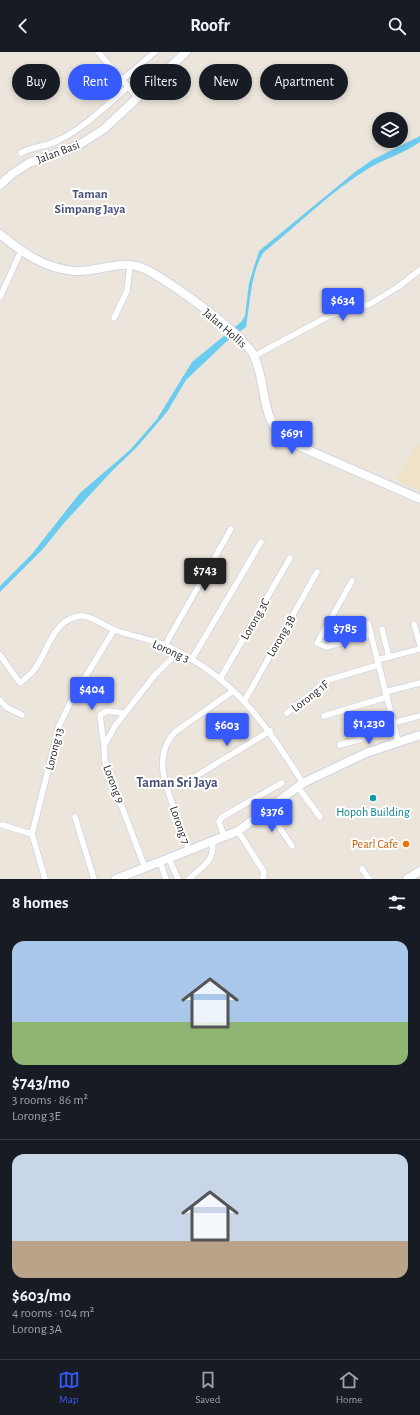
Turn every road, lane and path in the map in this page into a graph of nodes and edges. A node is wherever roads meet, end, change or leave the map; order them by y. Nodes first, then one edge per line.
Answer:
1 (98, 52) edge
2 (155, 52) edge
3 (186, 52) edge
4 (108, 64) edge
5 (173, 64) edge
6 (122, 80) joint
7 (128, 87) joint
8 (134, 100) edge
9 (21, 153) dead end
10 (0, 185) edge
11 (0, 234) edge
12 (21, 251) junction
13 (130, 265) junction
14 (420, 270) edge
15 (0, 297) edge
16 (114, 318) dead end
17 (254, 356) junction
18 (420, 499) edge
19 (231, 529) dead end
20 (261, 542) dead end
21 (290, 558) dead end
22 (318, 572) dead end
23 (352, 581) dead end
24 (368, 623) dead end
25 (414, 624) dead end
26 (382, 629) dead end
27 (114, 630) junction
28 (371, 634) junction
29 (420, 645) edge
30 (165, 646) junction
31 (420, 649) edge
32 (178, 652) junction
33 (0, 655) edge
34 (389, 657) junction
35 (192, 659) junction
36 (378, 663) junction
37 (220, 679) junction
38 (420, 683) edge
39 (233, 691) junction
40 (386, 695) junction
41 (0, 700) edge
42 (244, 700) junction
43 (124, 713) junction
44 (288, 713) dead end
45 (22, 715) dead end
46 (324, 716) dead end
47 (420, 716) edge
48 (394, 726) junction
49 (270, 731) junction
50 (420, 735) edge
51 (398, 741) junction
52 (340, 745) dead end
53 (104, 746) junction
54 (193, 778) dead end
55 (282, 783) dead end
56 (301, 785) junction
57 (268, 810) junction
58 (320, 816) dead end
59 (75, 817) dead end
60 (2, 825) dead end
61 (238, 831) junction
62 (32, 834) junction
63 (224, 836) junction
64 (212, 841) junction
65 (292, 846) dead end
66 (188, 850) junction
67 (169, 859) junction
68 (160, 862) junction
69 (145, 868) junction
70 (362, 869) dead end
71 (420, 871) edge
72 (44, 879) edge
73 (94, 879) edge
74 (116, 879) edge
75 (166, 879) edge
76 (178, 879) edge
77 (189, 879) edge
78 (263, 879) edge
79 (369, 879) edge
80 (407, 879) edge

1 - 4 street
2 - 6 street
3 - 5 street, Jalan Basi
6 - 7 street
7 - 9 street
8 - 10 street, Jalan Basi
11 - 12 street, Jalan Hollis
12 - 13 street, Jalan Hollis
12 - 15 street
13 - 16 street
13 - 17 street, Jalan Hollis
14 - 17 street
17 - 18 street, Jalan Hollis
19 - 30 street
20 - 35 street
21 - 37 street, Lorong 3C
22 - 42 street, Lorong 3B
23 - 28 street
24 - 28 street
25 - 29 street
26 - 34 street
27 - 30 street, Lorong 3
27 - 33 street, Lorong 3
27 - 62 street, Lorong 13
28 - 36 street
30 - 32 street, Lorong 3
31 - 34 street, Lorong 1F
32 - 35 street, Lorong 3
32 - 43 street
34 - 36 street, Lorong 1F
35 - 37 street, Lorong 3
36 - 40 street
36 - 44 street, Lorong 1F
37 - 39 street, Lorong 3
38 - 40 street
39 - 42 street, Lorong 3
39 - 66 street, Lorong 7
40 - 46 street
40 - 48 street
41 - 45 street
42 - 49 street, Lorong 3
43 - 53 street
43 - 53 street, Lorong 9
47 - 48 street
48 - 51 street
48 - 52 street
49 - 54 street
49 - 56 street, Lorong 3
50 - 51 street
51 - 56 street
53 - 69 street, Lorong 9
55 - 63 street
56 - 57 street
56 - 58 street, Lorong 3
57 - 61 street
57 - 65 street
59 - 73 street
60 - 62 street
61 - 63 street
61 - 78 street
62 - 72 street, Lorong 13
63 - 64 street
64 - 66 street
64 - 77 street
66 - 67 street
67 - 68 street
67 - 76 street
68 - 69 street
68 - 75 street
69 - 74 street
70 - 79 street
71 - 80 street

